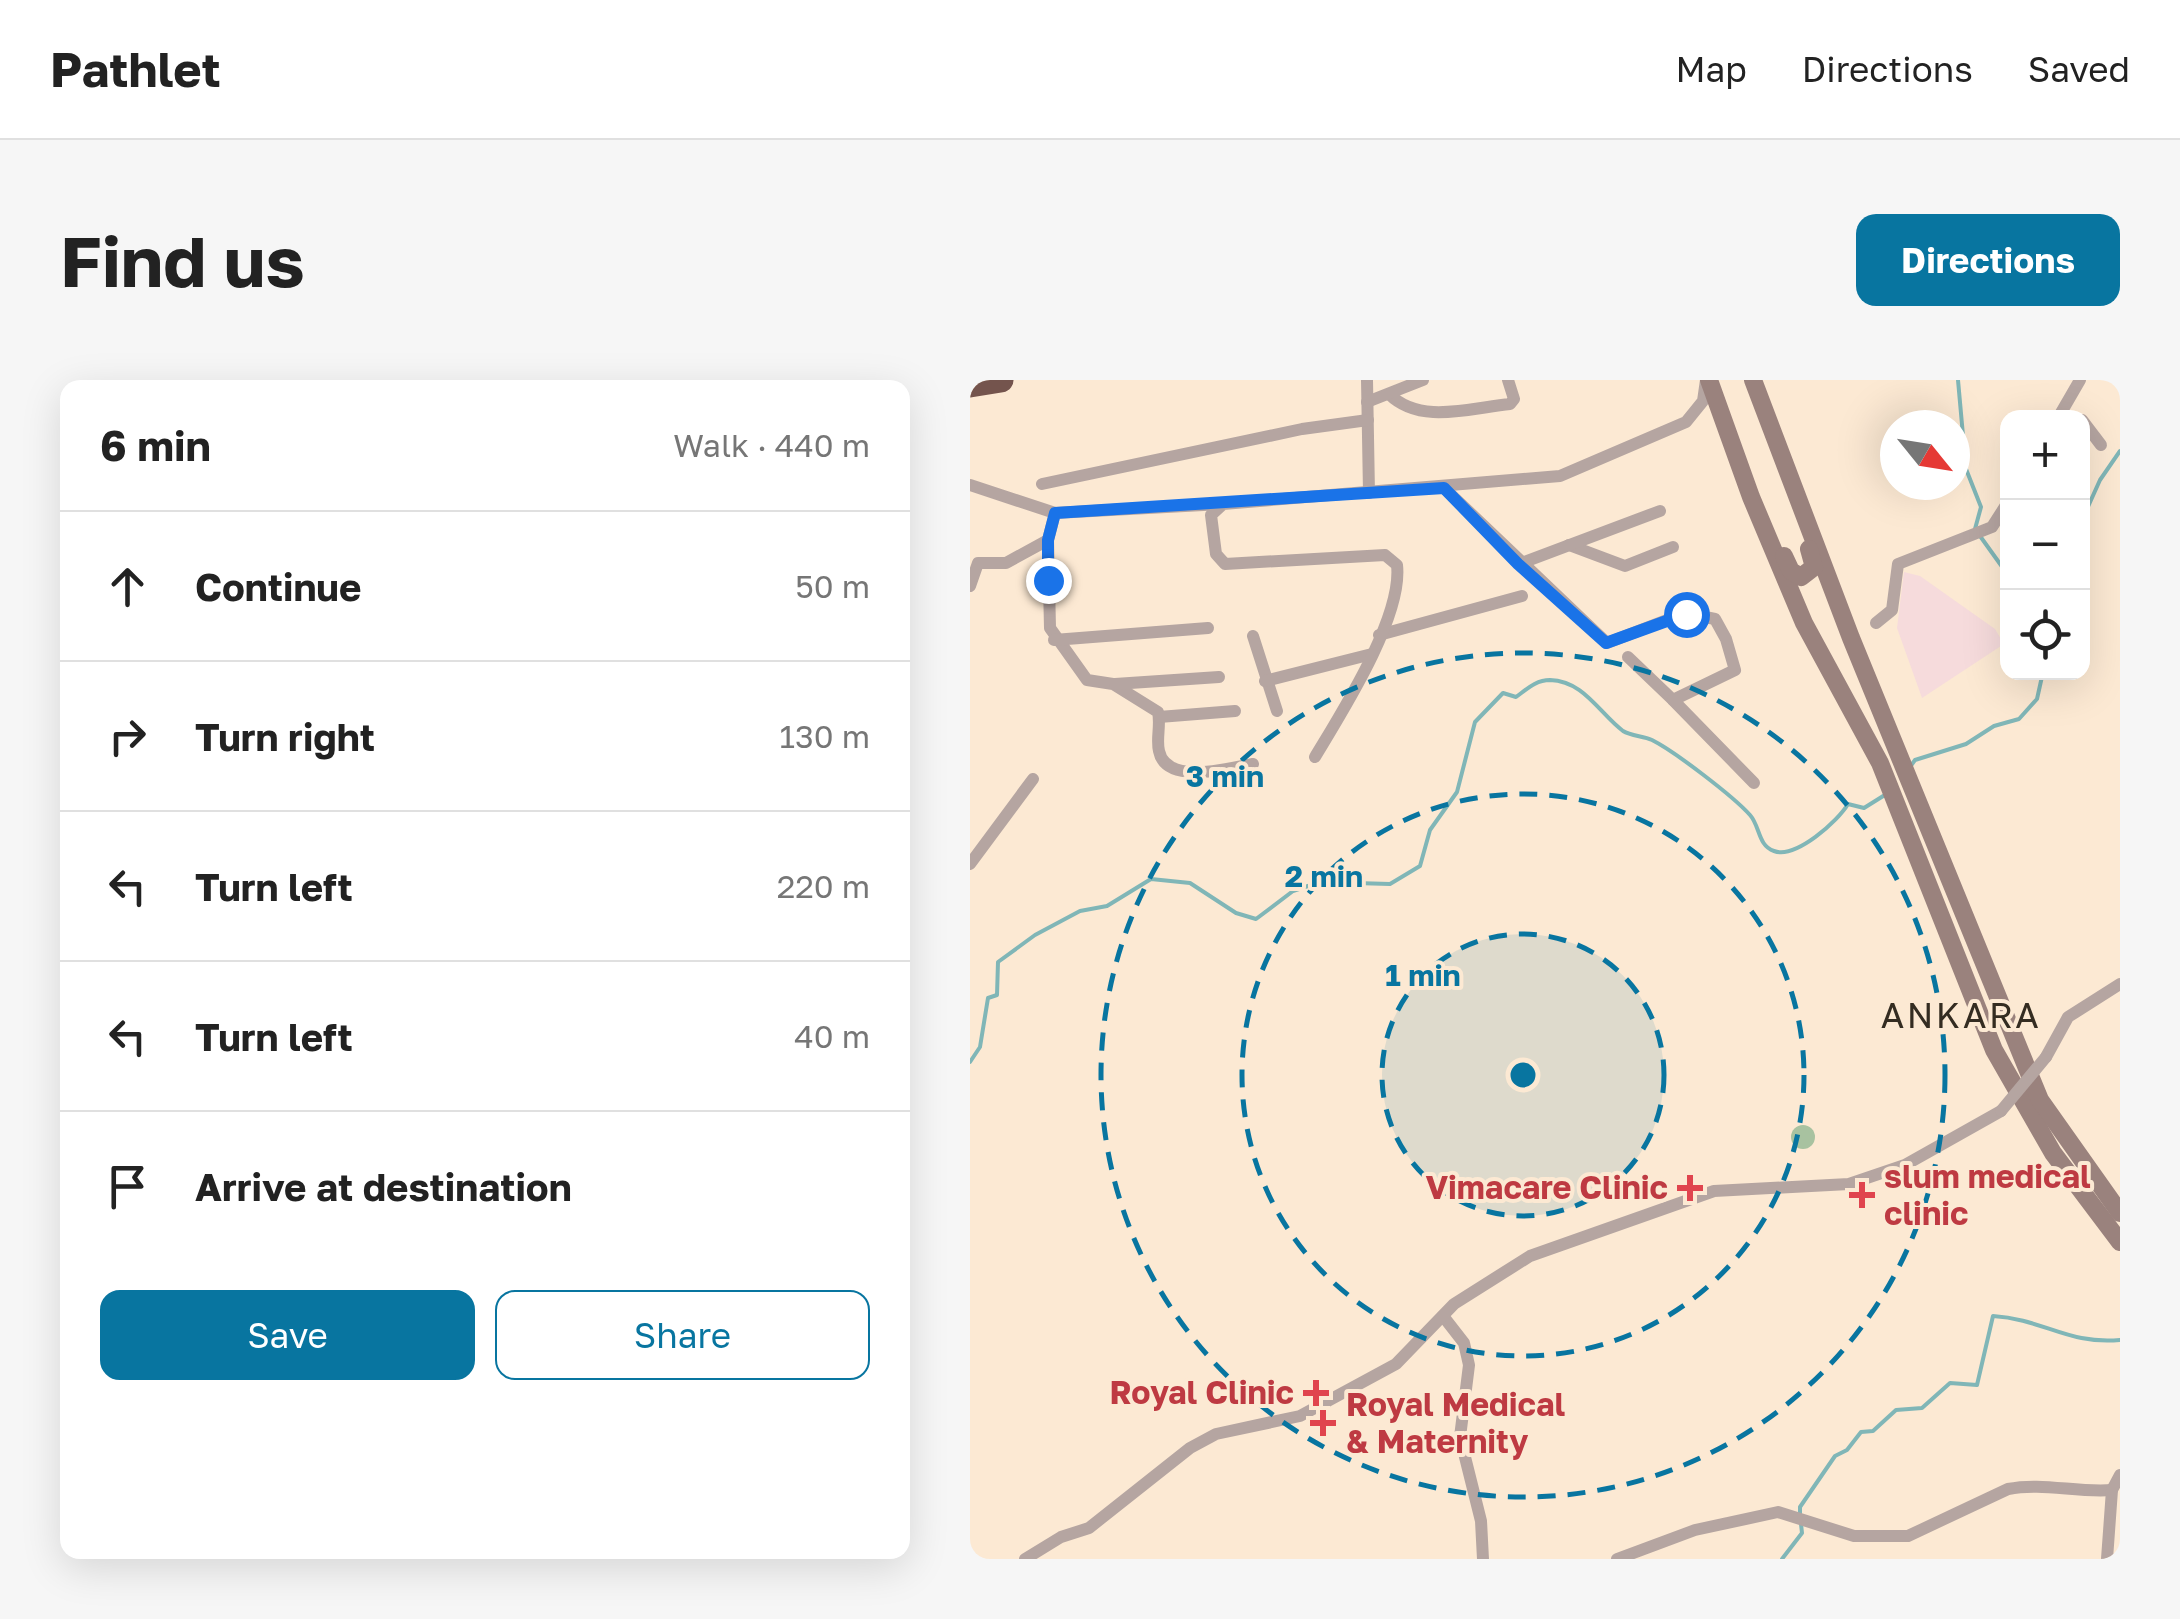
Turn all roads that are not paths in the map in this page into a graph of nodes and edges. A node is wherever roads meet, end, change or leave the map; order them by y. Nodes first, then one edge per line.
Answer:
1 (1002, 380) edge
2 (1367, 380) edge
3 (1423, 380) edge
4 (1508, 380) edge
5 (1707, 380) edge
6 (1753, 380) edge
7 (2080, 380) edge
8 (970, 385) edge
9 (1389, 394) junction
10 (2068, 401) junction
11 (1367, 402) junction
12 (2063, 410) edge
13 (2074, 410) edge
14 (1368, 420) junction
15 (2090, 431) edge
16 (1774, 440) junction
17 (2101, 445) dead end
18 (1042, 484) dead end
19 (970, 485) edge
20 (1444, 488) junction
21 (1369, 494) junction
22 (1751, 497) junction
23 (1223, 504) junction
24 (1660, 512) dead end
25 (1055, 513) junction
26 (2000, 514) edge
27 (1048, 540) junction
28 (1569, 545) junction
29 (1674, 547) dead end
30 (1518, 564) junction
31 (970, 586) edge
32 (1522, 596) dead end
33 (1876, 623) dead end
34 (1208, 628) dead end
35 (1380, 635) junction
36 (1253, 636) dead end
37 (1054, 640) junction
38 (1372, 654) junction
39 (1628, 657) dead end
40 (1220, 678) dead end
41 (1264, 681) junction
42 (1112, 684) junction
43 (1672, 700) junction
44 (1277, 711) dead end
45 (1235, 712) dead end
46 (1159, 717) junction
47 (1315, 757) dead end
48 (1253, 764) dead end
49 (1033, 778) dead end
50 (1754, 782) dead end
51 (970, 864) edge
52 (2120, 984) edge
53 (2120, 1212) edge
54 (2120, 1242) edge
55 (1443, 1316) junction
56 (2120, 1475) edge
57 (2112, 1490) junction
58 (1025, 1559) edge
59 (1483, 1559) edge
60 (1616, 1559) edge
61 (2108, 1559) edge

1 - 8 highway
2 - 11 street
3 - 9 street
4 - 9 street
5 - 20 street
5 - 22 main road
6 - 16 main road
7 - 10 street
9 - 11 street
10 - 12 street
10 - 13 street
11 - 14 street
14 - 18 street
14 - 21 street
15 - 17 street
16 - 22 main road
16 - 53 main road
19 - 25 street
20 - 21 street
20 - 30 street
21 - 23 street
22 - 54 main road
23 - 25 street
23 - 35 street
24 - 28 street
25 - 27 street
26 - 33 street
27 - 31 street
27 - 37 street
28 - 29 street
28 - 30 street
30 - 43 street
32 - 35 street
34 - 37 street
35 - 38 street
36 - 41 street
37 - 42 street
38 - 41 street
38 - 47 street
39 - 43 street
40 - 42 street
41 - 44 street
42 - 46 street
43 - 50 street
45 - 46 street
46 - 48 street
49 - 51 street
52 - 55 street, bridge
55 - 58 street
55 - 59 street
56 - 57 street
57 - 60 street
57 - 61 street

